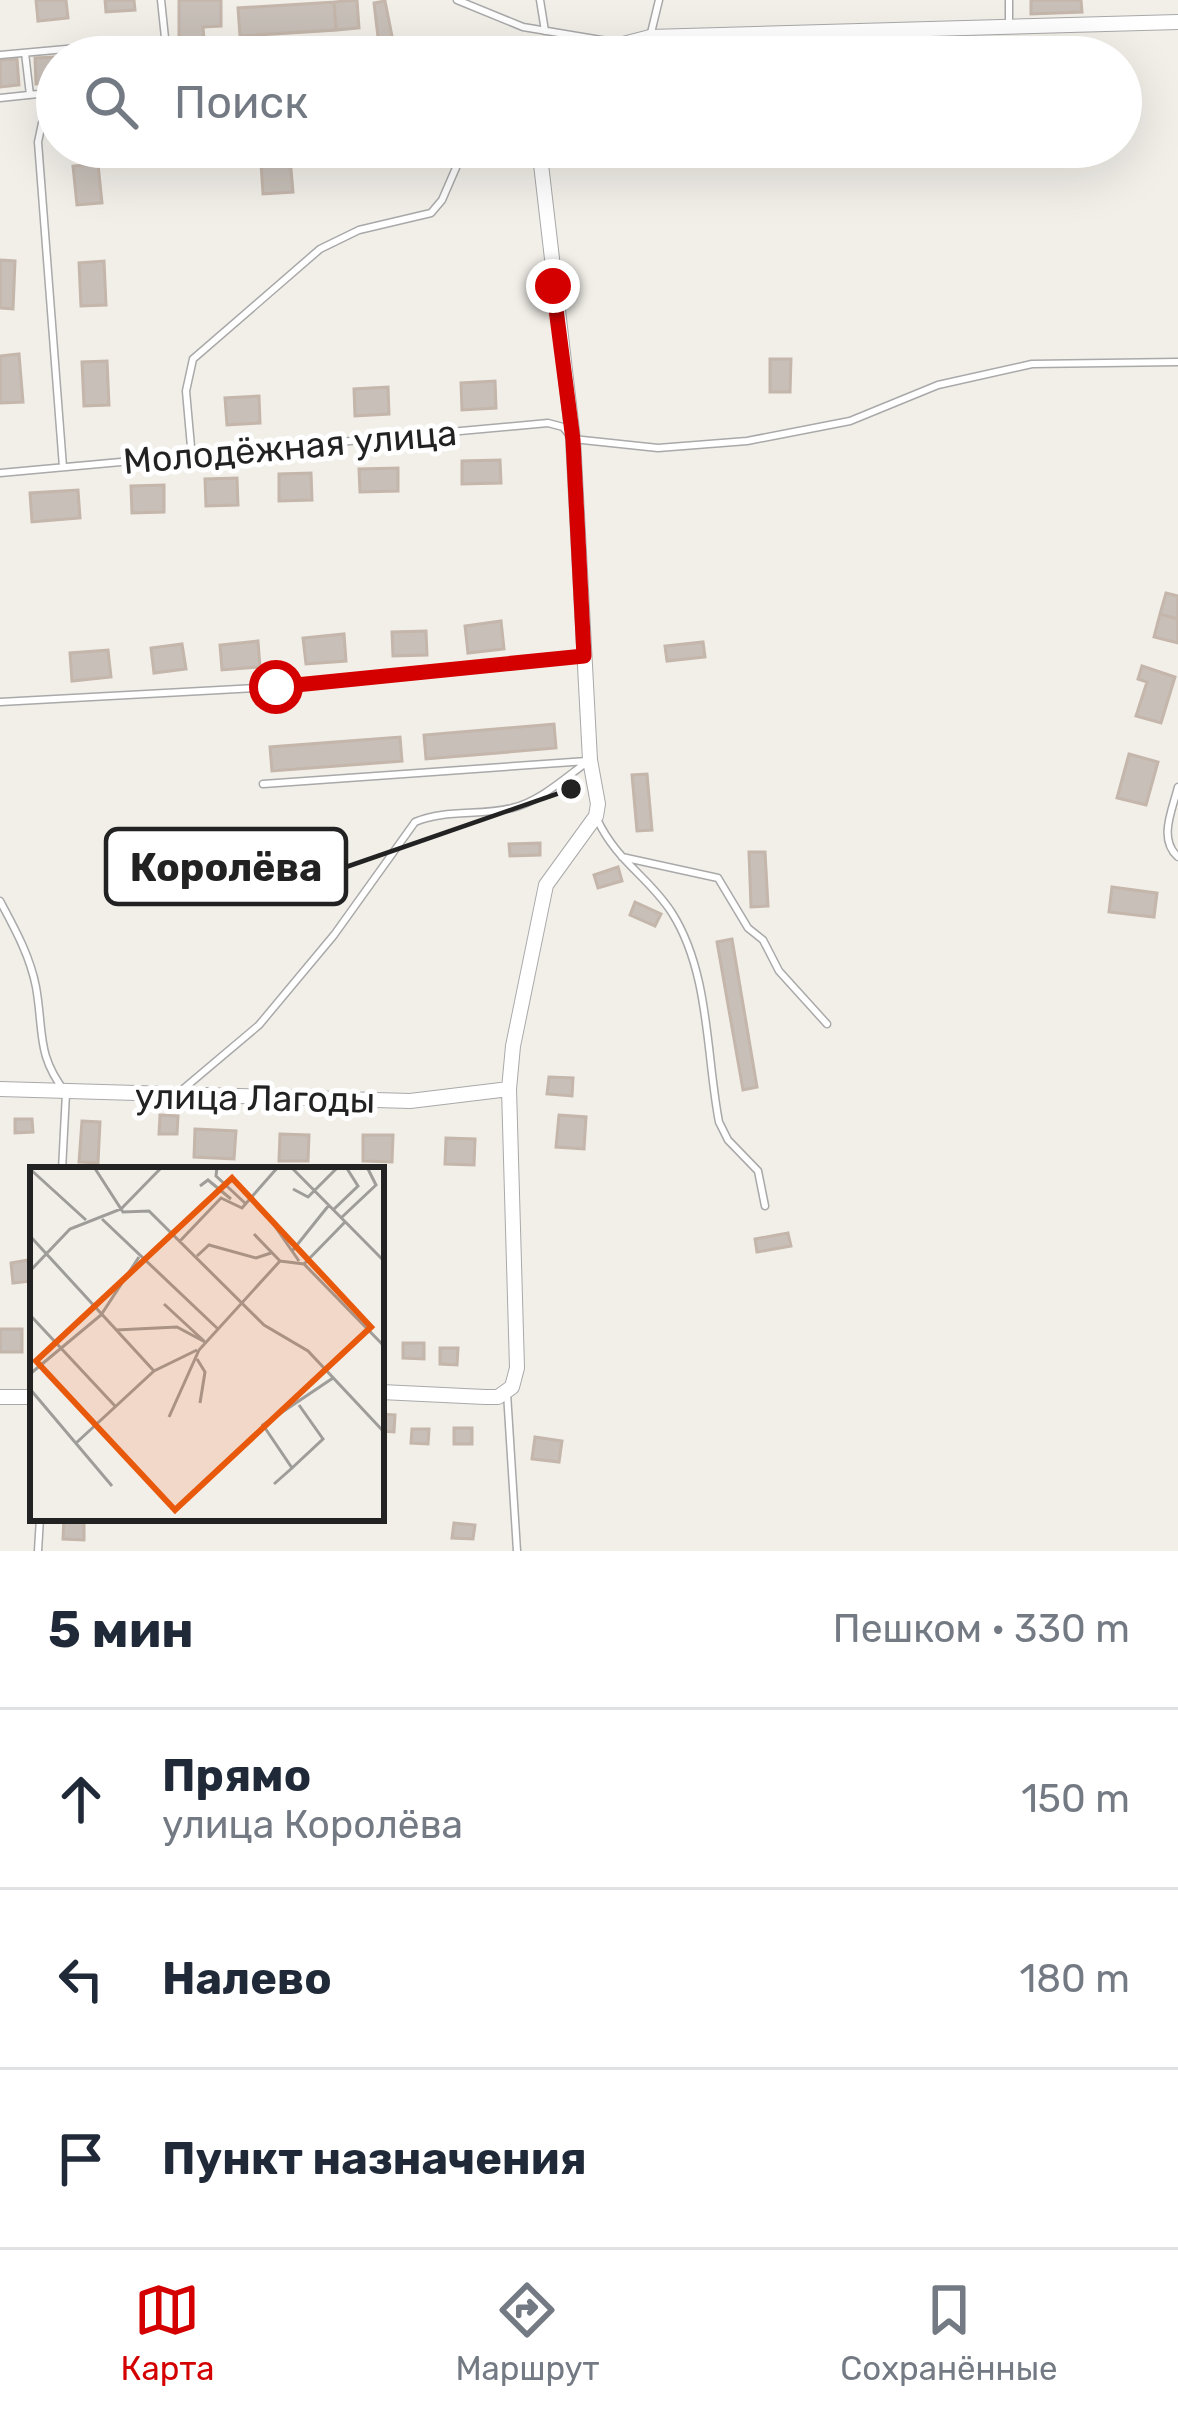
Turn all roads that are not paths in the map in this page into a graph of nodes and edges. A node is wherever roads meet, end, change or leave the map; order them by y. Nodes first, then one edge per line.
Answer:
1 (161, 0) edge
2 (457, 0) edge
3 (540, 0) edge
4 (658, 0) edge
5 (1010, 0) edge
6 (1178, 22) edge
7 (1009, 26) junction
8 (545, 31) junction
9 (165, 36) edge
10 (575, 36) edge
11 (650, 36) edge
12 (683, 36) edge
13 (36, 52) edge
14 (25, 53) junction
15 (0, 55) edge
16 (36, 94) edge
17 (30, 95) junction
18 (0, 98) edge
19 (40, 168) edge
20 (456, 168) edge
21 (541, 168) edge
22 (1178, 362) edge
23 (573, 440) junction
24 (192, 458) junction
25 (63, 468) junction
26 (0, 473) edge
27 (584, 656) junction
28 (0, 702) edge
29 (590, 760) junction
30 (263, 784) dead end
31 (1178, 788) edge
32 (596, 816) junction
33 (618, 856) junction
34 (1178, 857) edge
35 (0, 901) edge
36 (827, 1024) dead end
37 (0, 1089) edge
38 (509, 1089) junction
39 (66, 1093) junction
40 (175, 1096) junction
41 (62, 1167) edge
42 (765, 1206) dead end
43 (384, 1392) edge
44 (507, 1393) junction
45 (40, 1521) edge
46 (38, 1551) edge
47 (518, 1551) edge

1 - 9 lane
2 - 8 lane
3 - 8 lane
4 - 11 lane
5 - 7 lane
6 - 7 street
7 - 12 street
8 - 10 lane
13 - 14 lane
14 - 15 lane
14 - 17 lane
16 - 17 lane
17 - 18 lane
19 - 25 lane
20 - 24 lane
21 - 23 street
22 - 23 lane, Молодёжная улица
23 - 24 lane, Молодёжная улица
23 - 27 street
24 - 25 lane, Молодёжная улица
25 - 26 lane, Молодёжная улица
27 - 28 lane
27 - 29 street
29 - 30 lane
29 - 32 street
29 - 40 lane
31 - 34 lane
32 - 33 lane
32 - 38 street
33 - 36 lane
33 - 42 lane
35 - 39 lane
37 - 39 street, улица Лагоды
38 - 40 street, улица Лагоды
38 - 44 street
39 - 40 street, улица Лагоды
39 - 41 lane
43 - 44 street
44 - 47 lane
45 - 46 lane

